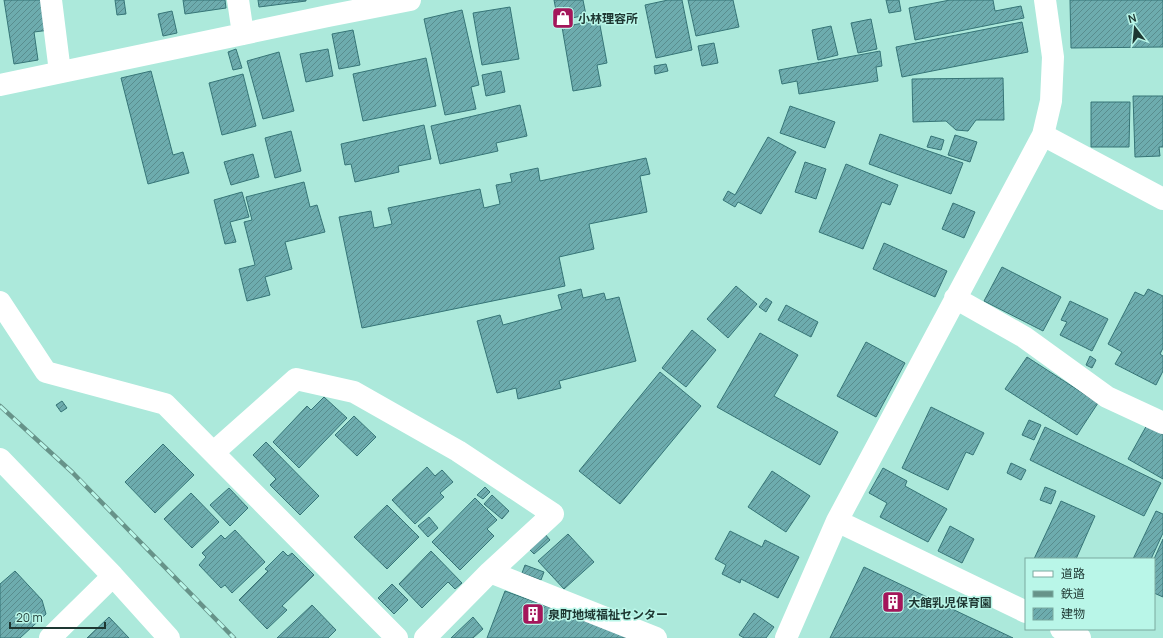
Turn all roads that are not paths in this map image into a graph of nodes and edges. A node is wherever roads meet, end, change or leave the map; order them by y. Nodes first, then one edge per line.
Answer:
1 (51, 0) edge
2 (238, 0) edge
3 (410, 0) edge
4 (1045, 0) edge
5 (243, 34) junction
6 (60, 72) junction
7 (0, 85) edge
8 (1043, 135) junction
9 (1163, 199) edge
10 (955, 298) junction
11 (0, 302) edge
12 (1163, 423) edge
13 (214, 452) junction
14 (0, 459) edge
15 (837, 521) junction
16 (490, 572) junction
17 (113, 576) junction
18 (1025, 612) edge
19 (1063, 630) edge
20 (50, 638) edge
21 (169, 638) edge
22 (398, 638) edge
23 (425, 638) edge
24 (656, 638) edge
25 (786, 638) edge
26 (1080, 638) edge

1 - 6 street
2 - 5 street
3 - 5 street
4 - 8 street
5 - 6 street
6 - 7 street
8 - 9 street
8 - 10 street
10 - 12 street
10 - 15 street
11 - 13 street
13 - 16 street
13 - 22 street
14 - 17 street
15 - 18 street
15 - 25 street
16 - 23 street
16 - 24 street
17 - 20 street
17 - 21 street
19 - 26 street

